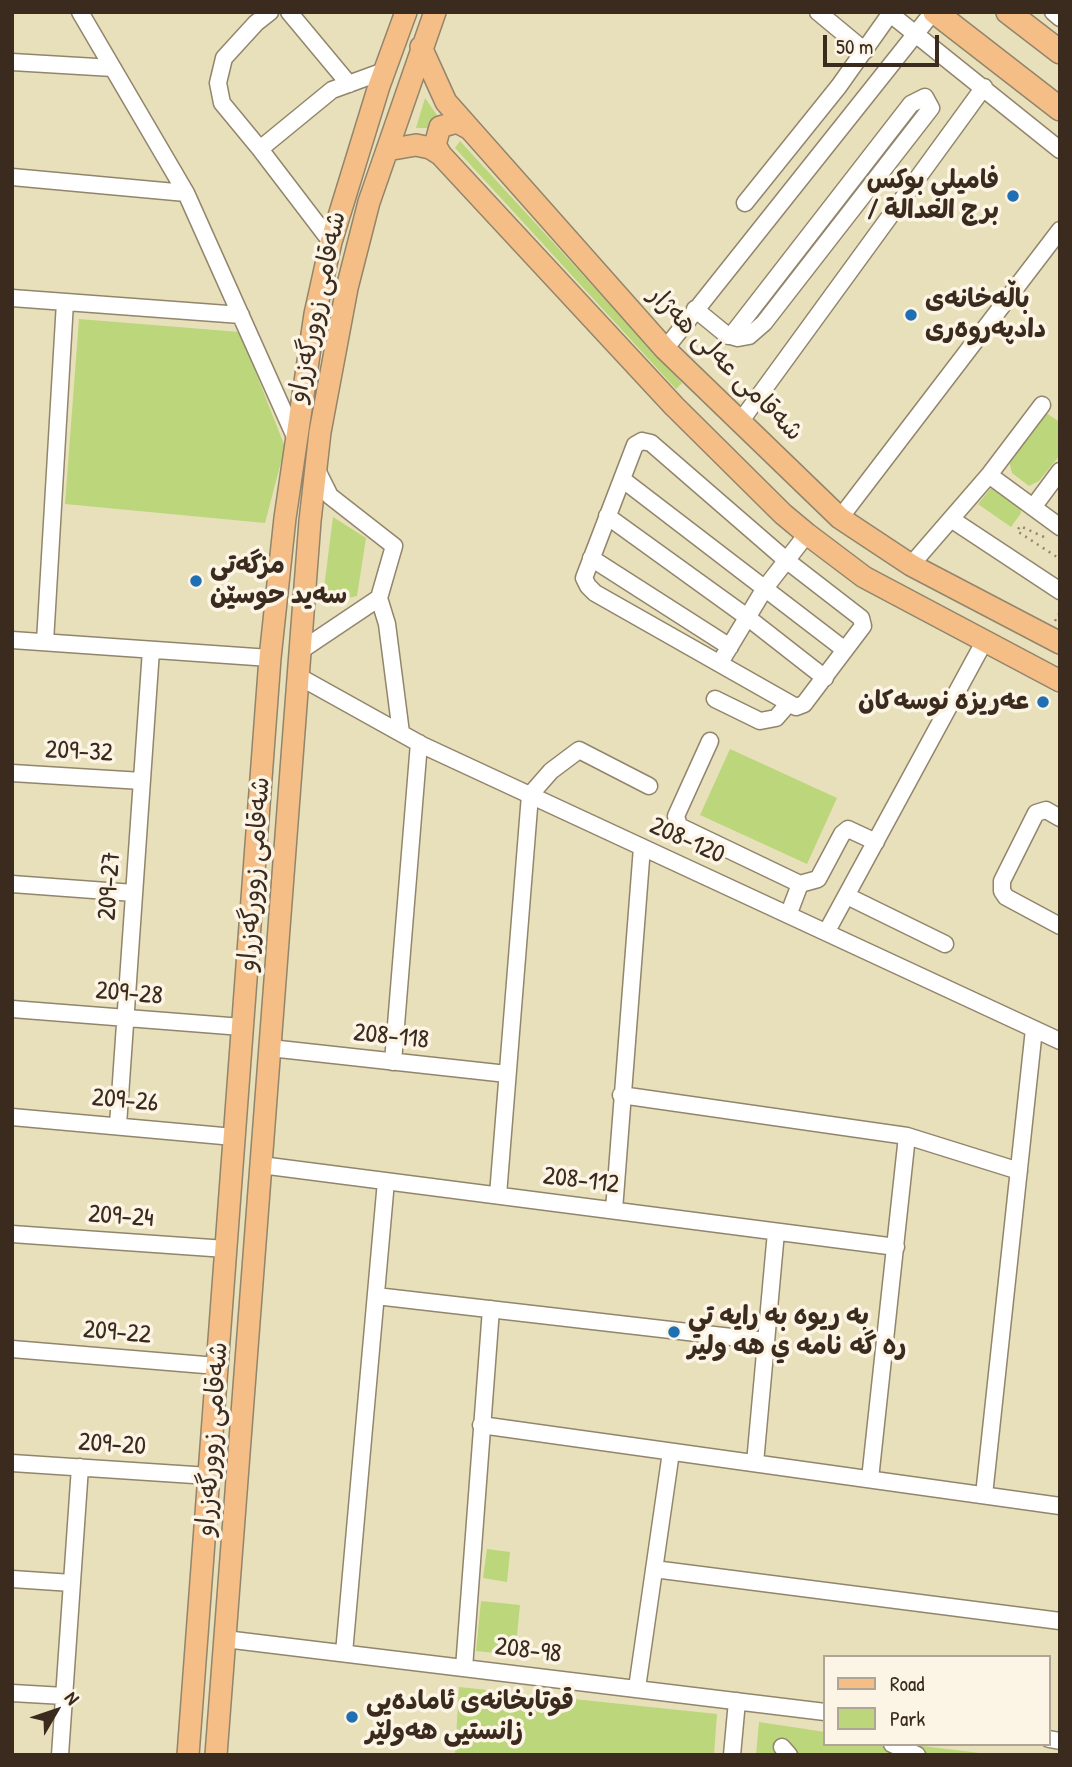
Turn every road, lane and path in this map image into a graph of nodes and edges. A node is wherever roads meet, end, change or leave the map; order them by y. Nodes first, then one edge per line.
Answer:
1 (80, 12) edge
2 (270, 12) edge
3 (289, 12) edge
4 (406, 12) edge
5 (435, 12) edge
6 (818, 12) edge
7 (934, 12) edge
8 (1008, 12) edge
9 (1053, 12) edge
10 (889, 13) edge
11 (1060, 18) edge
12 (915, 34) junction
13 (421, 47) junction
14 (865, 51) junction
15 (1060, 52) edge
16 (12, 62) edge
17 (113, 68) junction
18 (384, 71) junction
19 (349, 83) junction
20 (984, 87) junction
21 (1060, 109) edge
22 (468, 128) junction
23 (260, 149) junction
24 (387, 150) junction
25 (1060, 150) edge
26 (441, 155) junction
27 (12, 177) edge
28 (186, 193) junction
29 (745, 203) dead end
30 (1060, 230) edge
31 (331, 242) junction
32 (12, 298) edge
33 (65, 302) junction
34 (695, 309) junction
35 (241, 315) junction
36 (731, 336) junction
37 (665, 349) junction
38 (1042, 405) dead end
39 (740, 422) junction
40 (296, 439) junction
41 (316, 468) junction
42 (1060, 471) edge
43 (989, 475) junction
44 (622, 479) junction
45 (1034, 506) junction
46 (607, 516) junction
47 (840, 518) junction
48 (951, 519) junction
49 (1056, 532) edge
50 (807, 534) junction
51 (591, 558) junction
52 (1060, 559) edge
53 (786, 560) junction
54 (911, 565) junction
55 (765, 588) junction
56 (1060, 591) edge
57 (379, 598) junction
58 (1060, 612) edge
59 (747, 617) junction
60 (1056, 633) edge
61 (12, 640) edge
62 (44, 642) junction
63 (984, 642) junction
64 (730, 647) junction
65 (151, 650) junction
66 (845, 650) junction
67 (300, 651) junction
68 (270, 659) junction
69 (721, 662) junction
70 (298, 676) junction
71 (825, 678) junction
72 (1060, 681) edge
73 (715, 699) dead end
74 (789, 703) junction
75 (401, 733) junction
76 (710, 741) dead end
77 (419, 743) junction
78 (12, 773) edge
79 (142, 780) junction
80 (649, 786) dead end
81 (530, 795) junction
82 (1060, 818) edge
83 (876, 842) junction
84 (642, 848) junction
85 (12, 884) edge
86 (800, 884) junction
87 (134, 892) junction
88 (846, 896) junction
89 (789, 913) junction
90 (1060, 926) edge
91 (827, 931) junction
92 (945, 944) dead end
93 (12, 1009) edge
94 (125, 1018) junction
95 (242, 1027) junction
96 (1034, 1029) junction
97 (1060, 1041) edge
98 (270, 1048) junction
99 (393, 1062) junction
100 (507, 1074) junction
101 (621, 1095) junction
102 (12, 1117) edge
103 (118, 1125) junction
104 (908, 1136) junction
105 (234, 1137) junction
106 (261, 1165) junction
107 (1019, 1171) junction
108 (386, 1181) junction
109 (498, 1195) junction
110 (614, 1210) junction
111 (776, 1232) junction
112 (12, 1234) edge
113 (896, 1247) junction
114 (226, 1249) junction
115 (376, 1296) junction
116 (491, 1309) junction
117 (766, 1341) junction
118 (12, 1349) edge
119 (217, 1366) junction
120 (214, 1409) junction
121 (244, 1412) junction
122 (481, 1426) junction
123 (671, 1452) junction
124 (12, 1463) edge
125 (755, 1463) junction
126 (80, 1467) junction
127 (209, 1476) junction
128 (870, 1479) junction
129 (984, 1495) junction
130 (1060, 1506) edge
131 (654, 1569) junction
132 (12, 1579) edge
133 (72, 1583) junction
134 (1060, 1621) edge
135 (225, 1639) junction
136 (344, 1653) junction
137 (464, 1668) junction
138 (637, 1688) junction
139 (12, 1693) edge
140 (64, 1696) junction
141 (737, 1701) junction
142 (824, 1712) edge
143 (897, 1746) edge
144 (60, 1755) edge
145 (188, 1755) edge
146 (216, 1755) edge
147 (732, 1755) edge
148 (917, 1755) edge

1 - 17 street
2 - 23 street
3 - 19 street
4 - 18 main road, شەقامی زوورگەزراو
5 - 13 main road, شەقامی زوورگەزراو
6 - 14 street
7 - 12 street
7 - 21 highway
8 - 15 highway
9 - 11 street
10 - 12 street
10 - 14 street
12 - 20 street
12 - 34 street
13 - 22 main road, شەقامی عەلی هەژار
13 - 24 main road, شەقامی زوورگەزراو
14 - 29 street
16 - 17 street
17 - 28 street
18 - 19 street
18 - 31 main road, شەقامی زوورگەزراو
19 - 23 street
20 - 25 street
20 - 39 street
22 - 26 main road
22 - 37 main road, شەقامی عەلی هەژار
23 - 31 street
24 - 26 main road
24 - 41 main road, شەقامی زوورگەزراو
26 - 50 main road
27 - 28 street
28 - 35 street
30 - 47 street
31 - 40 main road, شەقامی زوورگەزراو
32 - 33 street
33 - 35 street
33 - 62 street
34 - 36 street
34 - 37 street
35 - 40 street
36 - 36 street
37 - 39 main road, شەقامی عەلی هەژار
38 - 43 street
39 - 47 main road, شەقامی عەلی هەژار
40 - 68 main road, شەقامی زوورگەزراو
41 - 57 street
41 - 67 main road, شەقامی زوورگەزراو
42 - 45 street
43 - 45 street
43 - 48 street
44 - 46 street
44 - 53 street
44 - 55 street
45 - 49 street
46 - 51 street
46 - 59 street
47 - 54 main road, شەقامی عەلی هەژار
48 - 54 street
48 - 56 street
49 - 52 path
50 - 53 street
50 - 63 main road
51 - 64 street
51 - 69 street
53 - 55 street
53 - 66 street
54 - 60 main road, شەقامی عەلی هەژار
55 - 59 street
55 - 66 street
57 - 67 street
57 - 75 street
58 - 60 path
59 - 64 street
59 - 71 street
61 - 62 street
62 - 65 street
63 - 72 main road
63 - 83 street
64 - 69 street
65 - 68 street
65 - 79 street, 209-27
66 - 71 street
67 - 70 main road, شەقامی زوورگەزراو
68 - 95 main road, شەقامی زوورگەزراو
69 - 74 street
70 - 75 street, 208-120
70 - 98 main road, شەقامی زوورگەزراو
71 - 74 street
73 - 74 street
75 - 77 street, 208-120
76 - 86 street
77 - 81 street, 208-120
77 - 99 street
78 - 79 street, 209-32
79 - 87 street, 209-27
80 - 81 street
81 - 84 street, 208-120
81 - 100 street
82 - 90 street
83 - 86 street
83 - 88 street
84 - 89 street, 208-120
84 - 101 street
85 - 87 street
86 - 89 street
87 - 94 street, 209-27
88 - 91 street
88 - 92 street
89 - 91 street, 208-120
91 - 96 street, 208-120
93 - 94 street, 209-28
94 - 95 street, 209-28
94 - 103 street, 209-27
95 - 105 main road, شەقامی زوورگەزراو
96 - 97 street, 208-120
96 - 107 street
98 - 99 street, 208-118
98 - 106 main road, شەقامی زوورگەزراو
99 - 100 street, 208-118
100 - 109 street
101 - 104 street
101 - 110 street
102 - 103 street, 209-26
103 - 105 street, 209-26
104 - 107 street
104 - 113 street
105 - 114 main road, شەقامی زوورگەزراو
106 - 108 street, 208-112
106 - 121 main road, شەقامی زوورگەزراو
107 - 129 street
108 - 109 street, 208-112
108 - 115 street
109 - 110 street, 208-112
110 - 111 street, 208-112
111 - 113 street, 208-112
111 - 117 street
112 - 114 street, 209-24
113 - 128 street
114 - 119 main road, شەقامی زوورگەزراو
115 - 116 street
115 - 136 street
116 - 117 street
116 - 122 street
117 - 125 street
118 - 119 street, 209-22
119 - 120 main road, شەقامی زوورگەزراو
120 - 121 main road
120 - 127 main road, شەقامی زوورگەزراو
121 - 135 main road, شەقامی زوورگەزراو
122 - 123 street
122 - 137 street
123 - 125 street
123 - 131 street
124 - 126 street, 209-20
125 - 128 street
126 - 127 street, 209-20
126 - 133 street
127 - 145 main road, شەقامی زوورگەزراو
128 - 129 street
129 - 130 street
131 - 134 street
131 - 138 street
132 - 133 street
133 - 140 street
135 - 136 street, 208-98
135 - 146 main road, شەقامی زوورگەزراو
136 - 137 street, 208-98
137 - 138 street, 208-98
138 - 141 street, 208-98
139 - 140 street
140 - 144 street
141 - 142 street, 208-98
141 - 147 street
143 - 148 street

